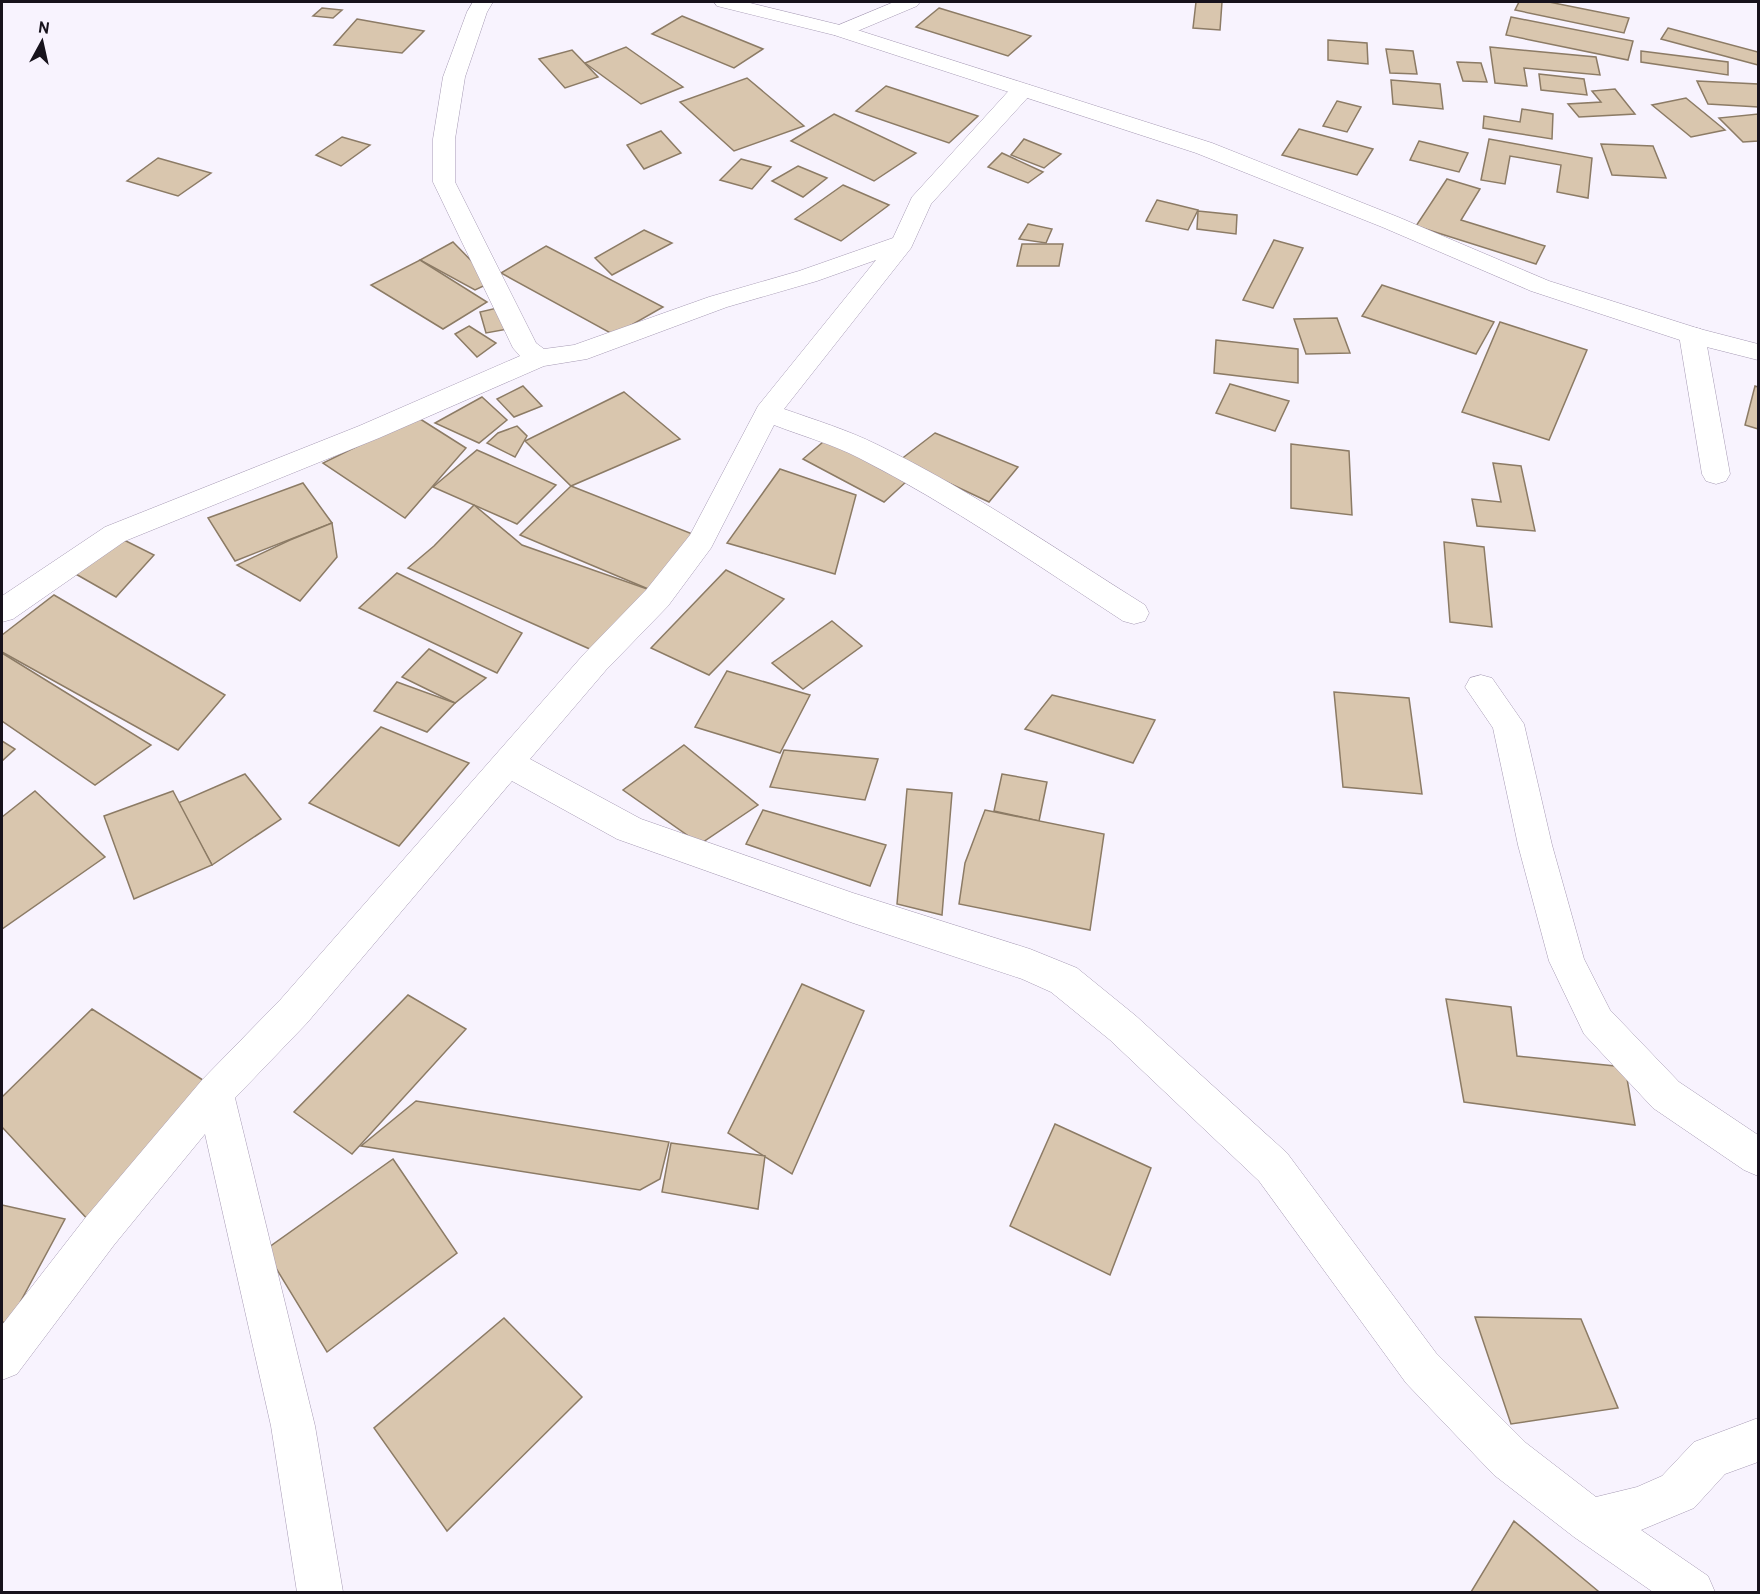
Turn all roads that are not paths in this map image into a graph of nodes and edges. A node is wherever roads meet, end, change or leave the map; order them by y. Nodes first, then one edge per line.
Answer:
1 (483, 2) edge
2 (724, 2) edge
3 (910, 2) edge
4 (841, 32) junction
5 (1022, 90) junction
6 (903, 243) junction
7 (1692, 335) junction
8 (1758, 352) edge
9 (539, 357) junction
10 (767, 412) junction
11 (1716, 474) dead end
12 (2, 611) edge
13 (1134, 613) dead end
14 (1481, 687) dead end
15 (508, 763) junction
16 (215, 1093) junction
17 (1758, 1157) edge
18 (2, 1359) edge
19 (1758, 1440) edge
20 (1590, 1521) junction
21 (320, 1593) edge
22 (1692, 1593) edge

1 - 9 street
2 - 4 street
3 - 4 street
4 - 5 street
5 - 6 street
5 - 7 street
6 - 9 street
6 - 10 street
7 - 8 street
7 - 11 street
9 - 12 street
10 - 13 street
10 - 15 street
14 - 17 street
15 - 16 street
15 - 20 street
16 - 18 street
16 - 21 street
19 - 20 street
20 - 22 street

